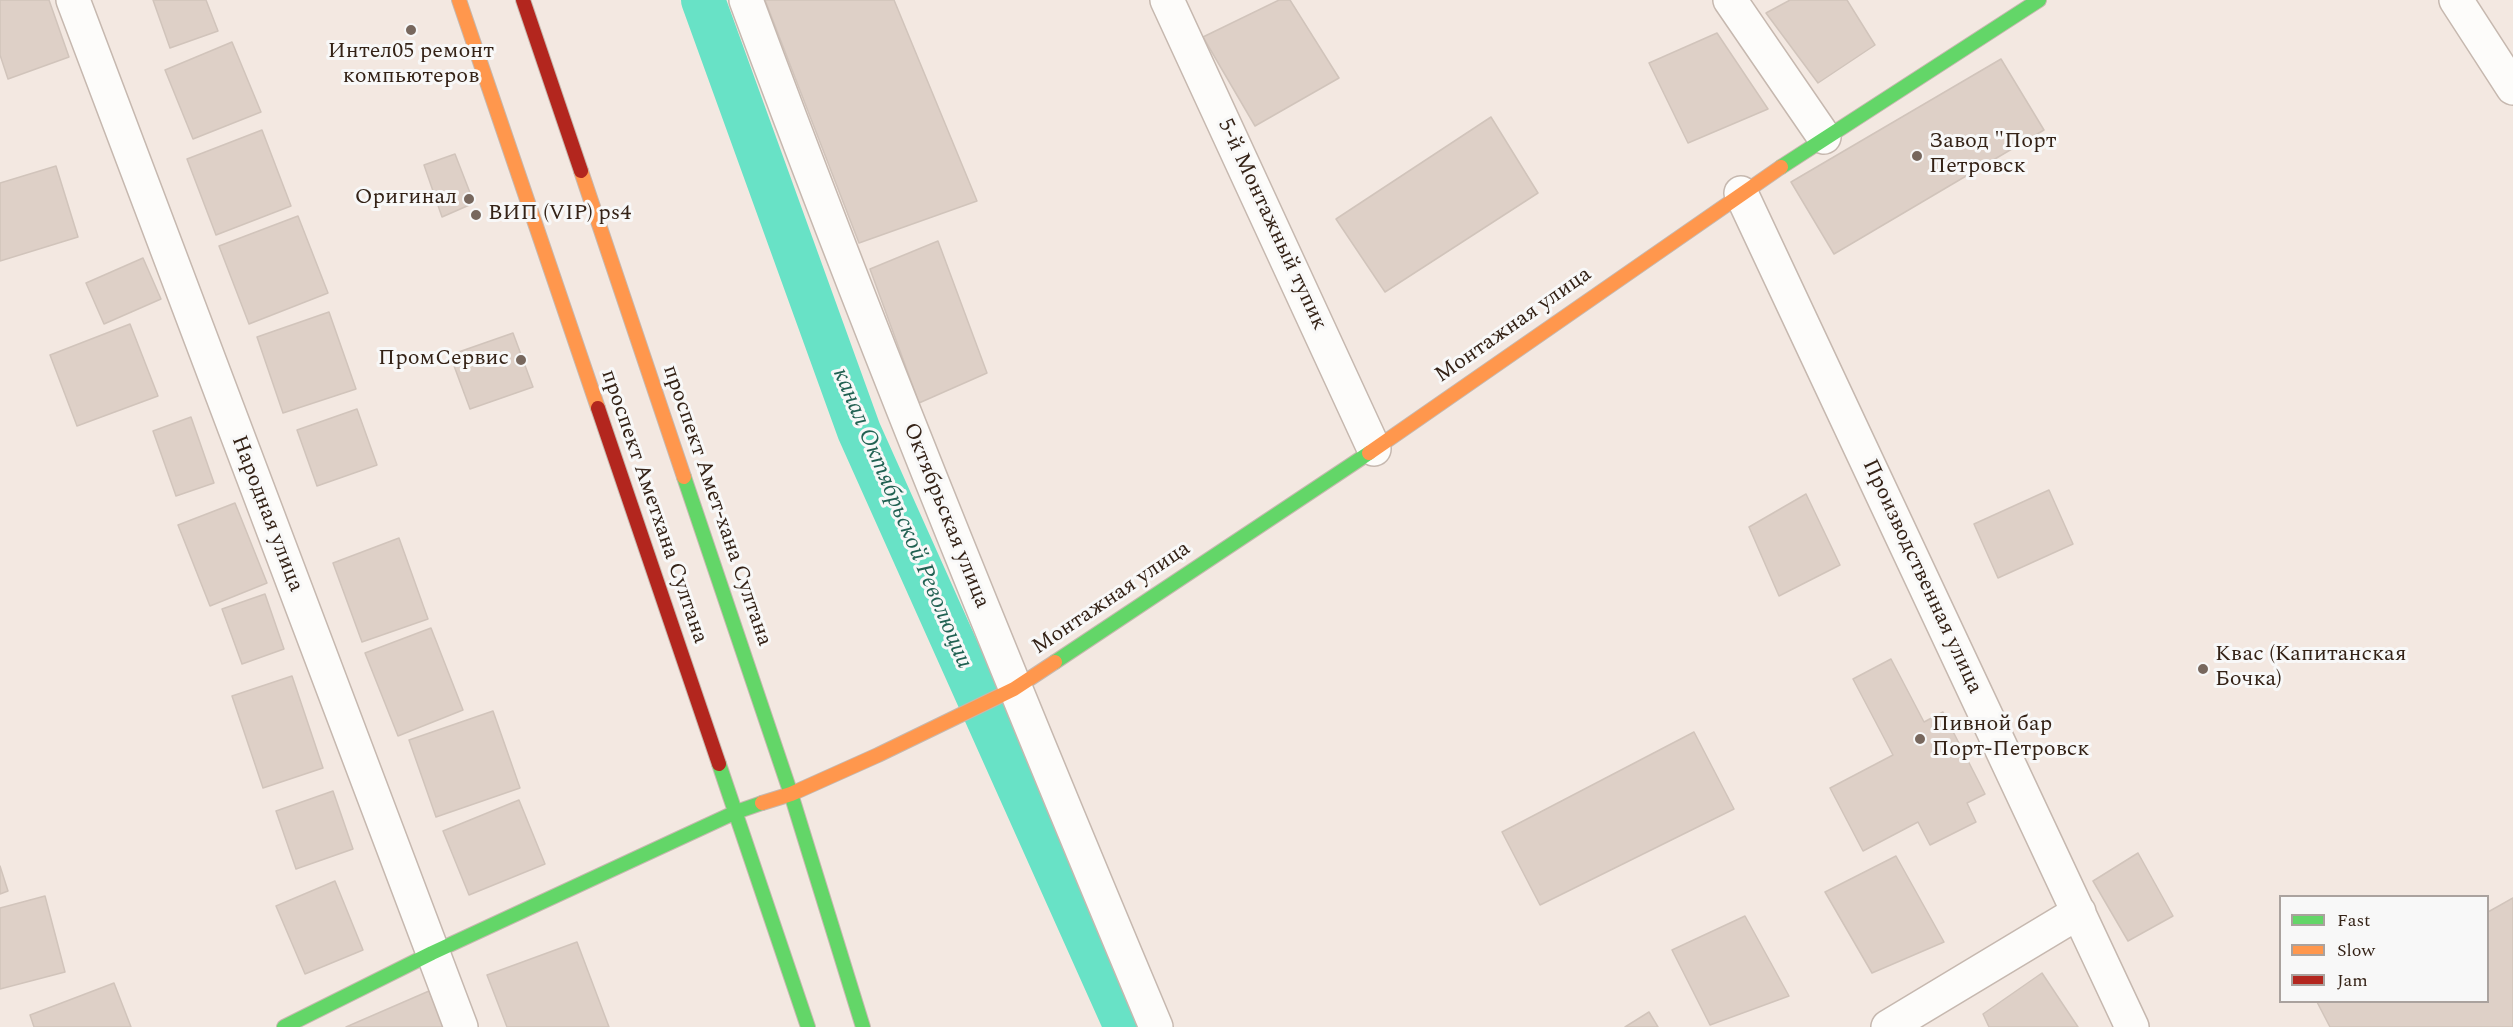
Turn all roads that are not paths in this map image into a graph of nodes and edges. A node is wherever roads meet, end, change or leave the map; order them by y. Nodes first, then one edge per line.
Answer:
1 (73, 0) edge
2 (459, 0) edge
3 (523, 0) edge
4 (746, 0) edge
5 (1167, 0) edge
6 (1730, 0) edge
7 (2039, 0) edge
8 (2456, 0) edge
9 (2513, 88) edge
10 (1824, 137) junction
11 (1741, 193) junction
12 (1374, 449) junction
13 (1014, 689) junction
14 (791, 794) junction
15 (736, 812) junction
16 (2079, 912) junction
17 (432, 953) junction
18 (284, 1027) edge
19 (461, 1027) edge
20 (808, 1027) edge
21 (863, 1027) edge
22 (1156, 1027) edge
23 (1888, 1027) edge
24 (2132, 1027) edge

1 - 17 street, Народная улица
2 - 15 main road, проспект Аметхана Султана
3 - 14 main road, проспект Амет-хана Султана
4 - 13 street, Октябрьская улица
5 - 12 street, 5-й Монтажный тупик
6 - 10 street
7 - 10 main road, Монтажная улица
8 - 9 street
10 - 11 main road, Монтажная улица
11 - 12 main road, Монтажная улица
11 - 16 street, Производственная улица
12 - 13 main road, Монтажная улица
13 - 14 main road, Монтажная улица
13 - 22 street, Октябрьская улица
14 - 15 main road, Монтажная улица
14 - 21 main road, проспект Амет-хана Султана
15 - 17 main road, Монтажная улица
15 - 20 main road, проспект Аметхана Султана
16 - 23 street
16 - 24 street, Производственная улица
17 - 18 main road, Монтажная улица
17 - 19 street, Народная улица

